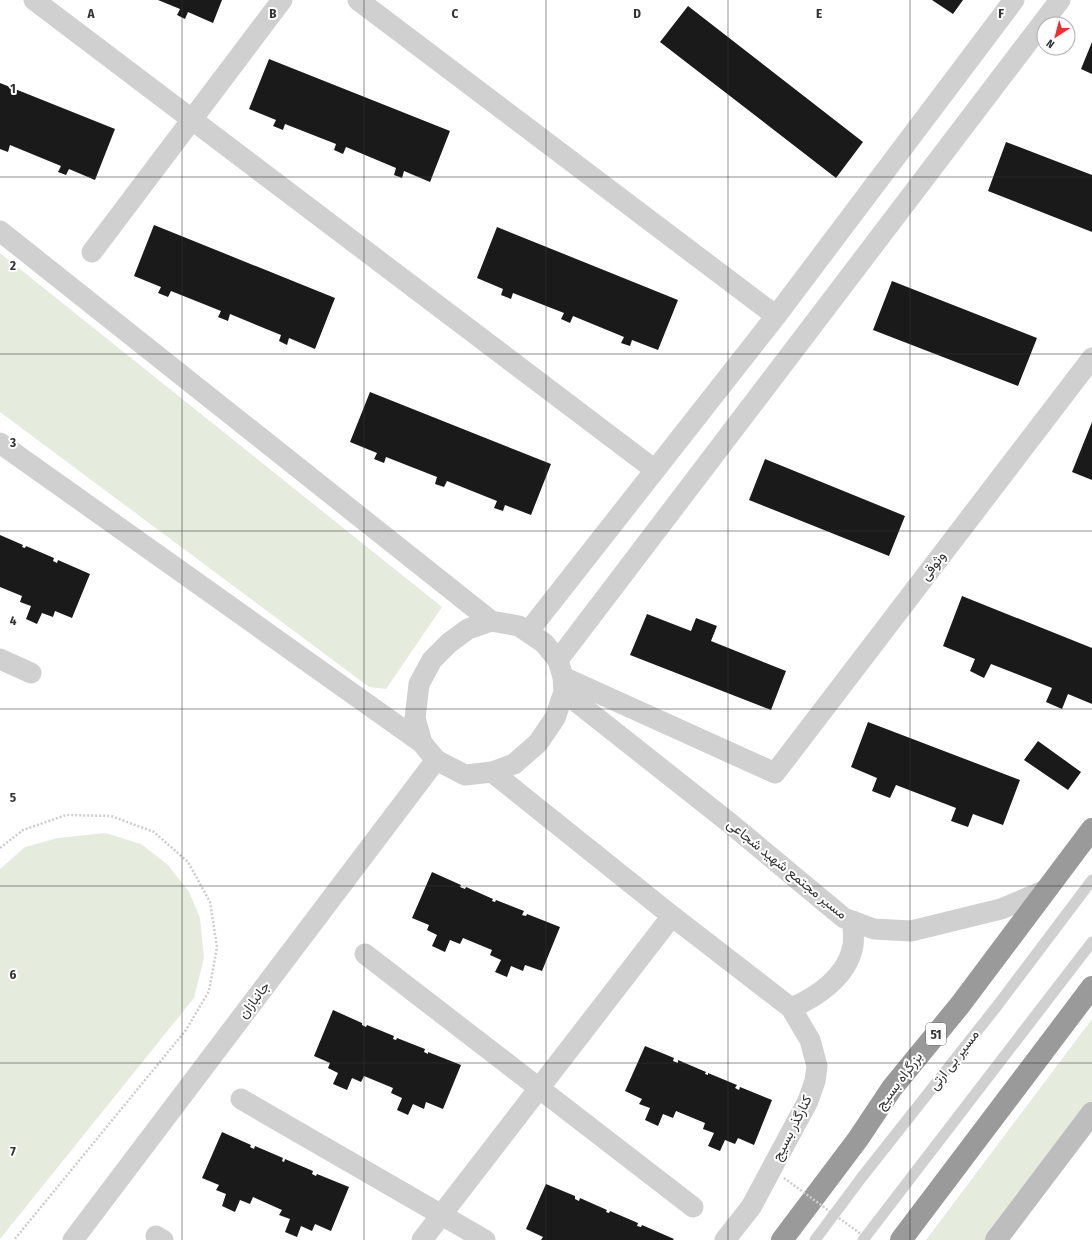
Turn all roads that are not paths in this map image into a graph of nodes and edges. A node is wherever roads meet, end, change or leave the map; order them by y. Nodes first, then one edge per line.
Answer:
1 (34, 0) edge
2 (282, 0) edge
3 (358, 0) edge
4 (1014, 0) edge
5 (1060, 0) edge
6 (192, 119) junction
7 (0, 231) edge
8 (92, 252) dead end
9 (776, 316) junction
10 (1092, 358) edge
11 (0, 443) edge
12 (655, 470) junction
13 (491, 621) junction
14 (528, 632) junction
15 (0, 659) edge
16 (31, 673) dead end
17 (561, 676) junction
18 (422, 743) junction
19 (436, 760) junction
20 (492, 772) junction
21 (1092, 829) edge
22 (1092, 880) edge
23 (1046, 890) junction
24 (672, 916) junction
25 (853, 921) junction
26 (1092, 942) edge
27 (365, 954) dead end
28 (1092, 987) edge
29 (791, 1008) junction
30 (539, 1088) junction
31 (241, 1099) dead end
32 (1092, 1113) edge
33 (694, 1207) dead end
34 (442, 1215) junction
35 (73, 1240) edge
36 (422, 1240) edge
37 (485, 1240) edge
38 (725, 1240) edge
39 (782, 1240) edge
40 (814, 1240) edge
41 (863, 1240) edge
42 (901, 1240) edge
43 (996, 1240) edge

1 - 6 street
2 - 6 street
3 - 9 street
4 - 9 street
5 - 17 street
6 - 8 street
6 - 12 street
7 - 13 street
9 - 12 street
10 - 17 street, وثوقی
11 - 18 street
12 - 14 street
13 - 14 street
13 - 18 street
14 - 17 street
15 - 16 street
17 - 20 street
17 - 25 street, مسیر مجتمع شهید شجاعی
18 - 19 street
19 - 20 street
19 - 35 street, جانبازان
20 - 24 street
21 - 23 highway, بزرگراه بسیج / 51
22 - 40 lane, مسیر بی ارتی
23 - 25 street, مسیر مجتمع شهید شجاعی
23 - 39 highway, بزرگراه بسیج / 51
24 - 29 street
24 - 30 street
25 - 29 street
26 - 41 lane
27 - 30 street
28 - 42 highway
29 - 38 street, کنارگذر بسیج
30 - 33 street
30 - 34 street
31 - 34 street
32 - 43 street
34 - 36 street
34 - 37 street

